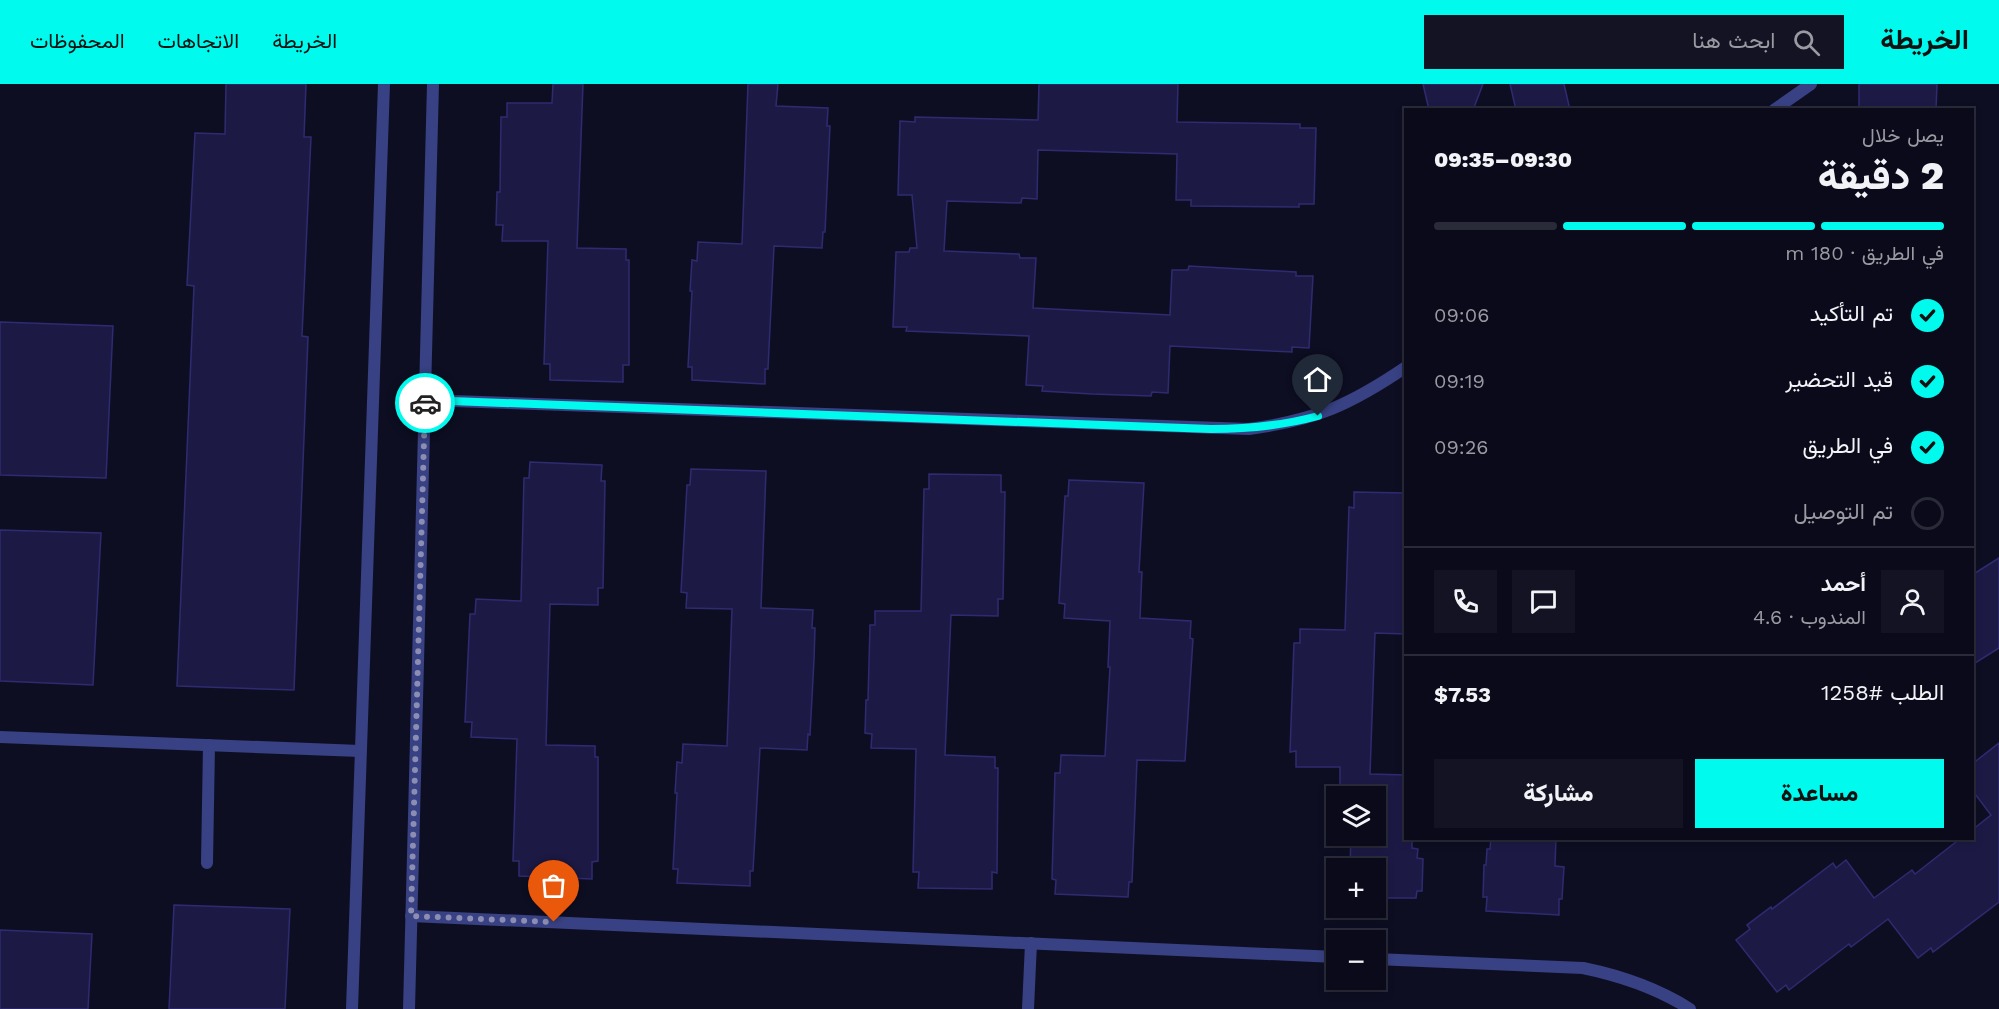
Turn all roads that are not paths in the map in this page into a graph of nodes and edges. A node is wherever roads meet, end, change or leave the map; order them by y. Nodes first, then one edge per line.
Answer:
1 (384, 84) edge
2 (433, 84) edge
3 (1811, 84) edge
4 (1777, 108) edge
5 (1404, 368) edge
6 (425, 400) junction
7 (0, 737) edge
8 (209, 745) junction
9 (360, 751) junction
10 (207, 863) dead end
11 (411, 916) junction
12 (1031, 943) junction
13 (1326, 957) edge
14 (1386, 958) edge
15 (352, 1009) edge
16 (409, 1009) edge
17 (1028, 1009) edge
18 (1690, 1009) edge

1 - 9 street
2 - 6 street
3 - 4 street
5 - 6 street
6 - 11 street
7 - 8 street
8 - 9 street
8 - 10 street
9 - 15 street
11 - 12 street
11 - 16 street
12 - 13 street
12 - 17 street
14 - 18 street

